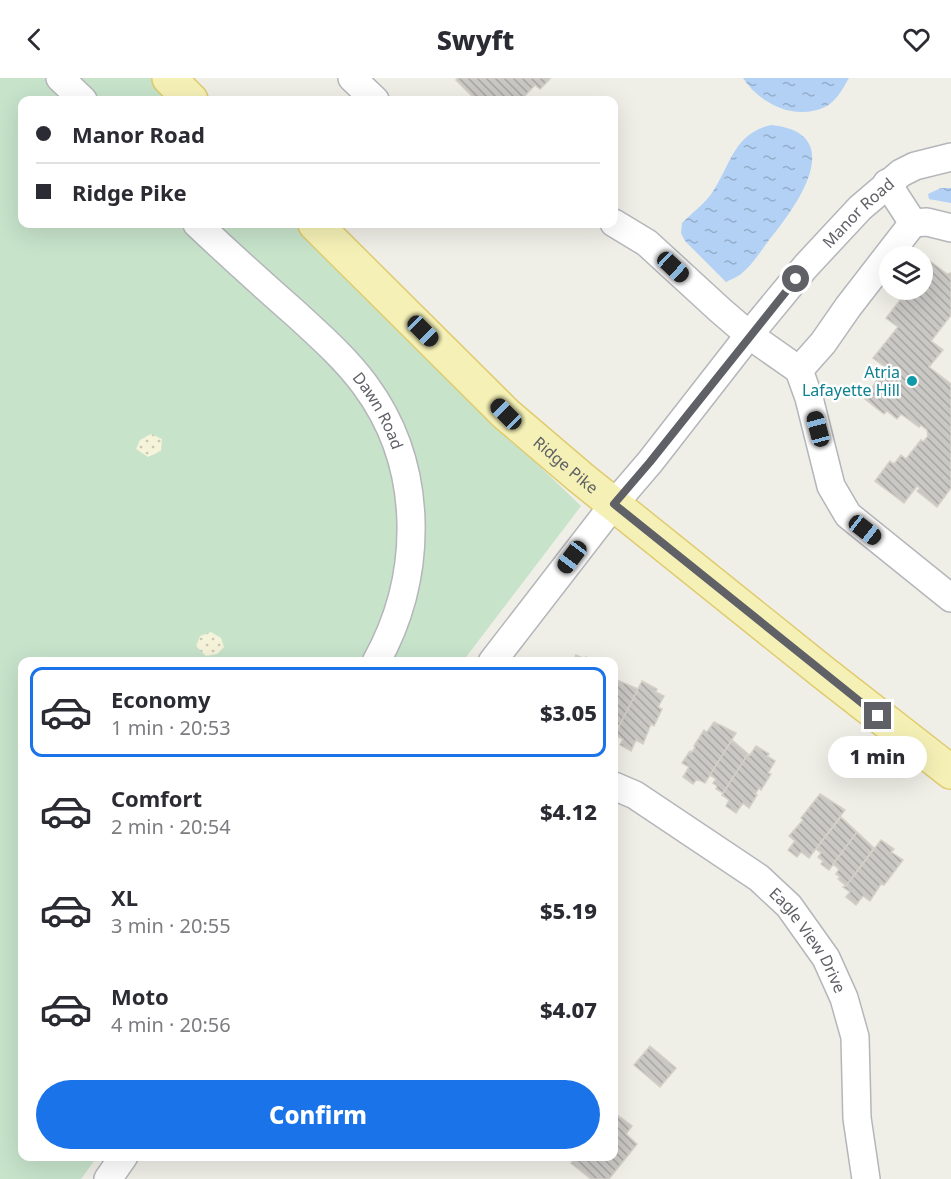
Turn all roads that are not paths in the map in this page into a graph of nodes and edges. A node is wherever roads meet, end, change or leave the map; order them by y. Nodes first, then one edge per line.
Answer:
1 (60, 78) edge
2 (169, 78) edge
3 (352, 78) edge
4 (79, 96) edge
5 (187, 96) edge
6 (371, 96) edge
7 (951, 157) edge
8 (887, 183) junction
9 (913, 223) junction
10 (618, 225) edge
11 (201, 228) edge
12 (319, 228) edge
13 (951, 228) edge
14 (749, 335) junction
15 (799, 370) junction
16 (614, 504) junction
17 (951, 598) edge
18 (378, 657) edge
19 (496, 657) edge
20 (951, 772) edge
21 (618, 788) edge
22 (121, 1161) edge
23 (108, 1179) edge
24 (866, 1179) edge

1 - 4 street
2 - 5 main road
3 - 6 street
7 - 8 street, Manor Road
8 - 9 street
8 - 14 street, Manor Road
9 - 13 street
9 - 15 street
10 - 14 street
11 - 18 street, Dawn Road
12 - 16 main road, Ridge Pike
14 - 15 street
14 - 16 street, Manor Road
15 - 17 street
16 - 19 street, Manor Road
16 - 20 main road, Ridge Pike
21 - 24 street, Eagle View Drive
22 - 23 street

